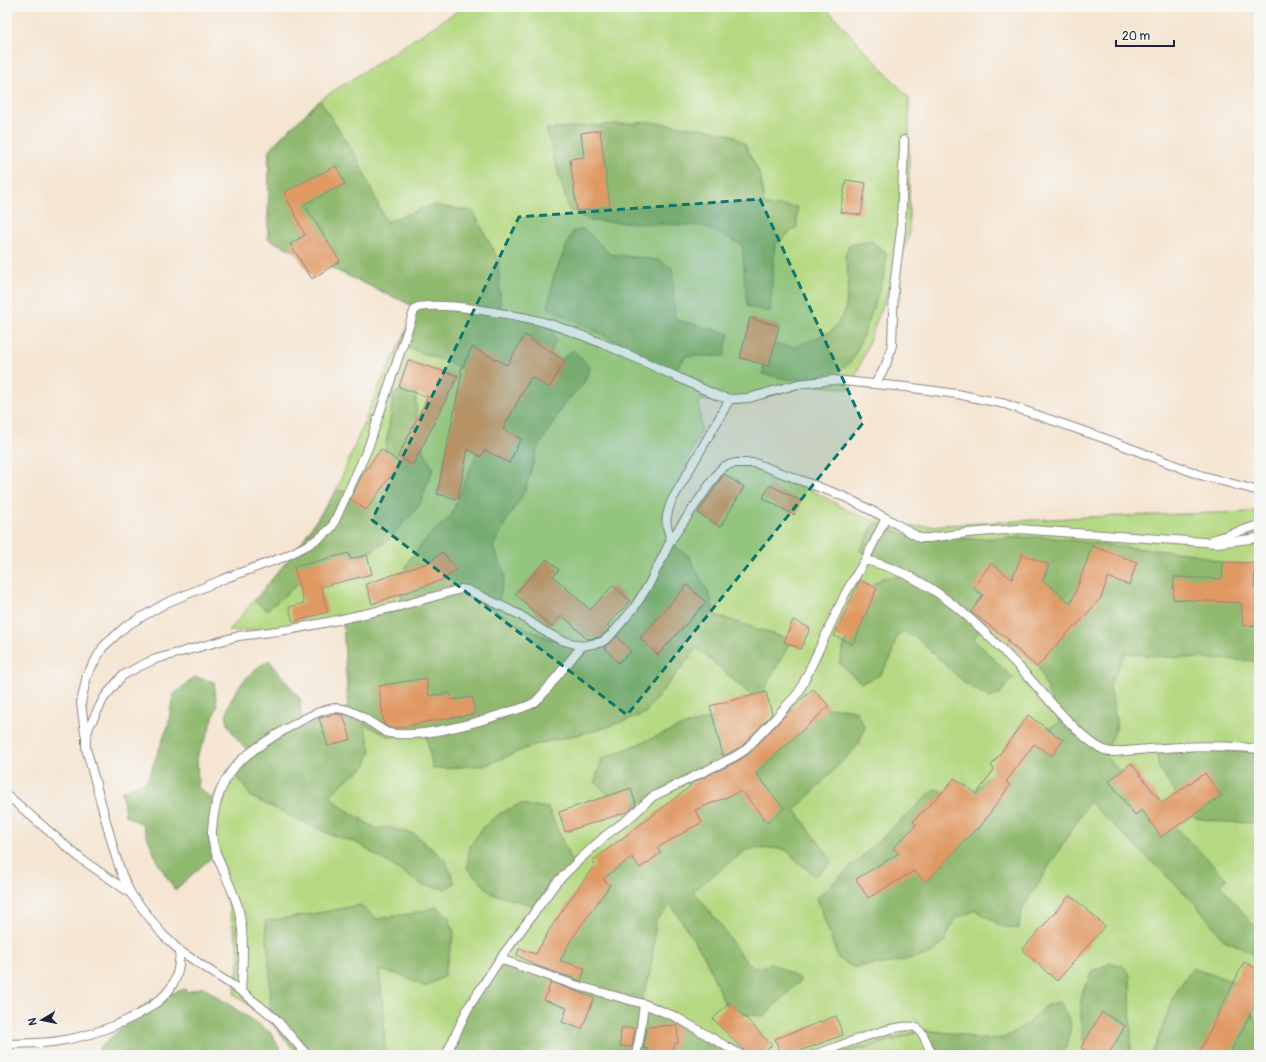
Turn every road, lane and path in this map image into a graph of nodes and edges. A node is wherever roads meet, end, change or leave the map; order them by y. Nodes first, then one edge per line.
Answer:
1 (904, 140) dead end
2 (875, 384) junction
3 (730, 399) junction
4 (1259, 491) edge
5 (886, 518) junction
6 (1259, 525) edge
7 (1259, 538) edge
8 (672, 540) junction
9 (1208, 541) junction
10 (865, 560) junction
11 (582, 646) junction
12 (86, 738) junction
13 (1259, 749) edge
14 (7, 795) edge
15 (131, 894) junction
16 (180, 952) junction
17 (500, 959) junction
18 (241, 990) junction
19 (644, 1004) junction
20 (7, 1044) edge
21 (307, 1055) edge
22 (446, 1055) edge
23 (636, 1055) edge
24 (741, 1055) edge
25 (813, 1055) edge
26 (932, 1055) edge

1 - 2 lane
2 - 3 lane
2 - 4 lane
3 - 8 lane
3 - 12 lane
5 - 8 lane
5 - 9 lane
5 - 10 lane
6 - 9 lane
7 - 9 lane
8 - 11 lane
10 - 13 lane
10 - 17 lane
11 - 12 lane
11 - 18 lane
12 - 15 lane
14 - 15 lane
15 - 16 lane
16 - 18 lane
16 - 20 lane
17 - 19 lane
17 - 22 lane
18 - 21 lane
19 - 23 lane
19 - 24 lane
25 - 26 lane

